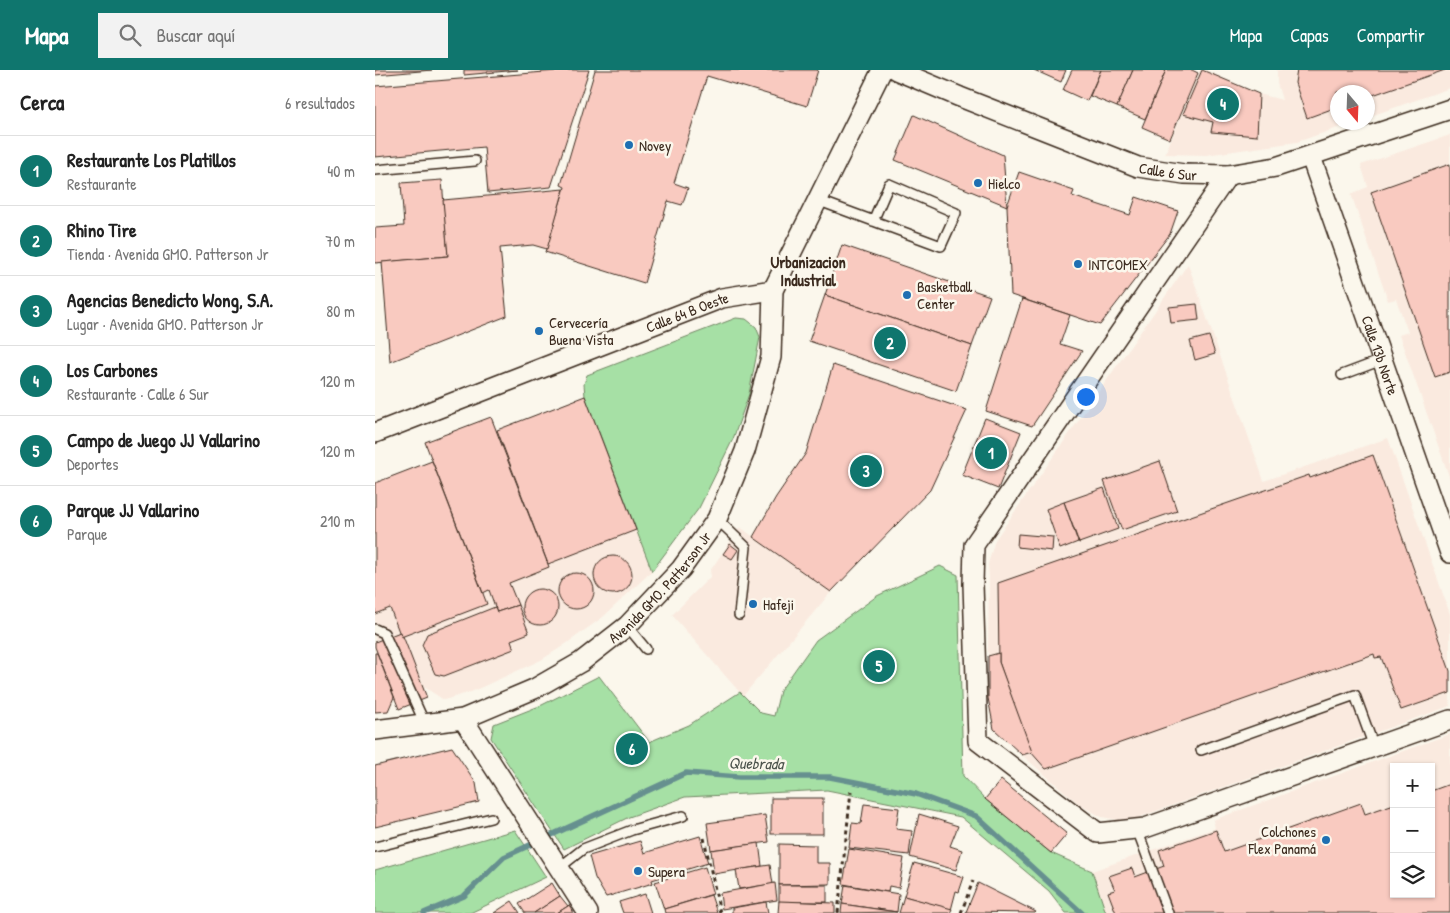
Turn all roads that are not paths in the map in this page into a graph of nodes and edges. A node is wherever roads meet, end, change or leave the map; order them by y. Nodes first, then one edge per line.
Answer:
1 (882, 70) edge
2 (896, 70) edge
3 (1450, 109) edge
4 (1311, 157) junction
5 (475, 161) dead end
6 (375, 170) edge
7 (1228, 175) junction
8 (817, 200) junction
9 (873, 221) junction
10 (773, 290) junction
11 (1382, 360) junction
12 (1342, 375) dead end
13 (375, 432) edge
14 (717, 519) junction
15 (1450, 553) edge
16 (739, 615) dead end
17 (627, 626) junction
18 (375, 629) edge
19 (646, 649) dead end
20 (463, 719) junction
21 (1450, 720) edge
22 (425, 724) junction
23 (375, 730) edge
24 (1374, 747) junction
25 (1201, 750) dead end
26 (683, 816) dead end
27 (491, 818) dead end
28 (1137, 829) junction
29 (375, 847) edge
30 (555, 863) junction
31 (588, 913) edge
32 (1169, 913) edge

1 - 8 street
2 - 7 street, Calle 6 Sur
3 - 4 street, Calle 6 Sur
4 - 7 street, Calle 6 Sur
4 - 11 street, Calle 13b Norte
5 - 6 lane
7 - 28 street
8 - 9 lane
8 - 10 street
9 - 9 lane
10 - 13 street, Calle 64 B Oeste
10 - 14 street, Avenida GMO. Patterson Jr
11 - 12 lane
11 - 15 street, Calle 13b Norte
14 - 16 lane
14 - 17 street, Avenida GMO. Patterson Jr
17 - 19 lane
17 - 20 street, Avenida GMO. Patterson Jr
18 - 22 lane
20 - 22 street, Avenida GMO. Patterson Jr
20 - 30 street
21 - 24 street
22 - 23 street, Avenida GMO. Patterson Jr
24 - 25 lane
24 - 28 street
26 - 30 lane
27 - 29 lane
28 - 32 lane
30 - 31 street

